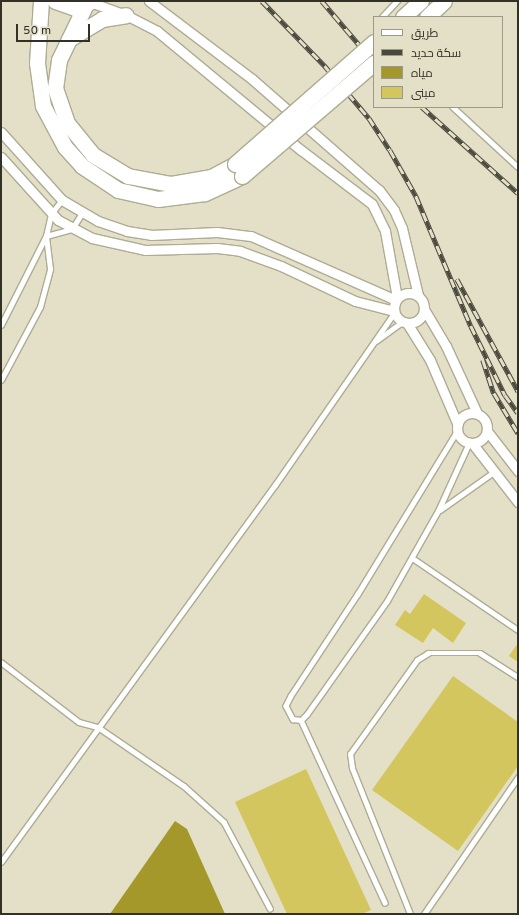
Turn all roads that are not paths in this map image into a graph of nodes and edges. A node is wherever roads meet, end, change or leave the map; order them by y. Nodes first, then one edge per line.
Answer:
1 (42, 1) edge
2 (55, 1) edge
3 (149, 1) edge
4 (397, 1) edge
5 (421, 1) edge
6 (444, 1) edge
7 (89, 3) edge
8 (126, 14) junction
9 (383, 16) edge
10 (404, 16) edge
11 (428, 16) edge
12 (67, 40) junction
13 (373, 43) edge
14 (373, 64) edge
15 (454, 108) edge
16 (1, 132) edge
17 (1, 157) edge
18 (518, 167) edge
19 (238, 170) junction
20 (62, 200) junction
21 (82, 213) junction
22 (51, 214) junction
23 (72, 229) junction
24 (46, 236) junction
25 (418, 295) junction
26 (396, 299) junction
27 (424, 309) junction
28 (394, 312) junction
29 (404, 322) junction
30 (1, 326) edge
31 (371, 344) junction
32 (1, 380) edge
33 (477, 413) junction
34 (457, 423) junction
35 (487, 431) junction
36 (457, 432) junction
37 (470, 443) junction
38 (495, 471) junction
39 (518, 471) edge
40 (518, 502) edge
41 (438, 511) junction
42 (414, 559) junction
43 (518, 630) edge
44 (1, 662) edge
45 (518, 677) edge
46 (301, 720) junction
47 (98, 727) junction
48 (518, 777) edge
49 (1, 862) edge
50 (385, 903) dead end
51 (270, 908) dead end
52 (410, 914) edge
53 (424, 914) edge

1 - 19 main road
2 - 7 main road
3 - 25 street
4 - 9 lane
5 - 10 main road
6 - 11 main road
7 - 8 street
7 - 12 main road
8 - 12 main road
8 - 26 street
12 - 19 main road
13 - 19 main road, bridge
14 - 19 main road, bridge
15 - 18 lane
16 - 20 street
17 - 22 street
20 - 21 street
20 - 22 lane
21 - 23 lane
21 - 26 street
22 - 23 street
22 - 24 lane
23 - 24 lane
23 - 28 street
24 - 30 lane
24 - 32 lane
25 - 26 street
25 - 27 street
26 - 28 street
27 - 29 street
27 - 33 street
28 - 29 street
28 - 31 lane
29 - 31 lane
29 - 34 street
31 - 47 lane
33 - 34 street
33 - 35 street
34 - 36 street
35 - 37 street
35 - 39 street
36 - 37 street
36 - 46 lane
37 - 38 street
37 - 41 lane
38 - 40 street
38 - 41 lane
41 - 42 lane
42 - 43 lane
42 - 46 lane
44 - 47 lane
45 - 52 lane
46 - 50 lane
47 - 49 lane
47 - 51 lane
48 - 53 lane

